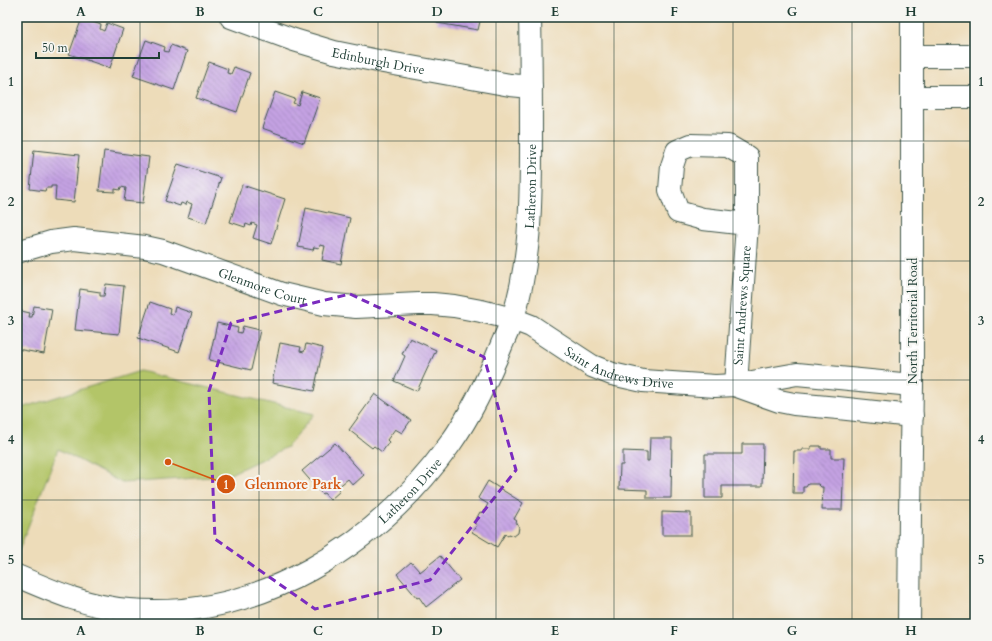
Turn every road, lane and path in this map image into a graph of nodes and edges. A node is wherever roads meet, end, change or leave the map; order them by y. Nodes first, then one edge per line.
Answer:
1 (231, 17) edge
2 (530, 17) edge
3 (912, 17) edge
4 (912, 56) junction
5 (975, 56) edge
6 (531, 87) junction
7 (912, 97) junction
8 (975, 97) edge
9 (747, 224) dead end
10 (17, 252) edge
11 (513, 319) junction
12 (736, 386) junction
13 (912, 386) junction
14 (912, 416) junction
15 (17, 576) edge
16 (205, 616) edge
17 (909, 624) edge

1 - 6 street, Edinburgh Drive
2 - 6 street, Latheron Drive
3 - 4 street, North Territorial Road
4 - 5 street
4 - 7 street, North Territorial Road
6 - 11 street, Latheron Drive
7 - 8 street
7 - 13 street, North Territorial Road
9 - 12 street, Saint Andrews Square
10 - 11 street, Glenmore Court
11 - 12 street, Saint Andrews Drive
11 - 16 street, Latheron Drive
12 - 13 street, Saint Andrews Drive
12 - 14 street, Saint Andrews Drive
13 - 14 street, North Territorial Road
14 - 17 street, North Territorial Road
15 - 16 street, Latheron Drive

